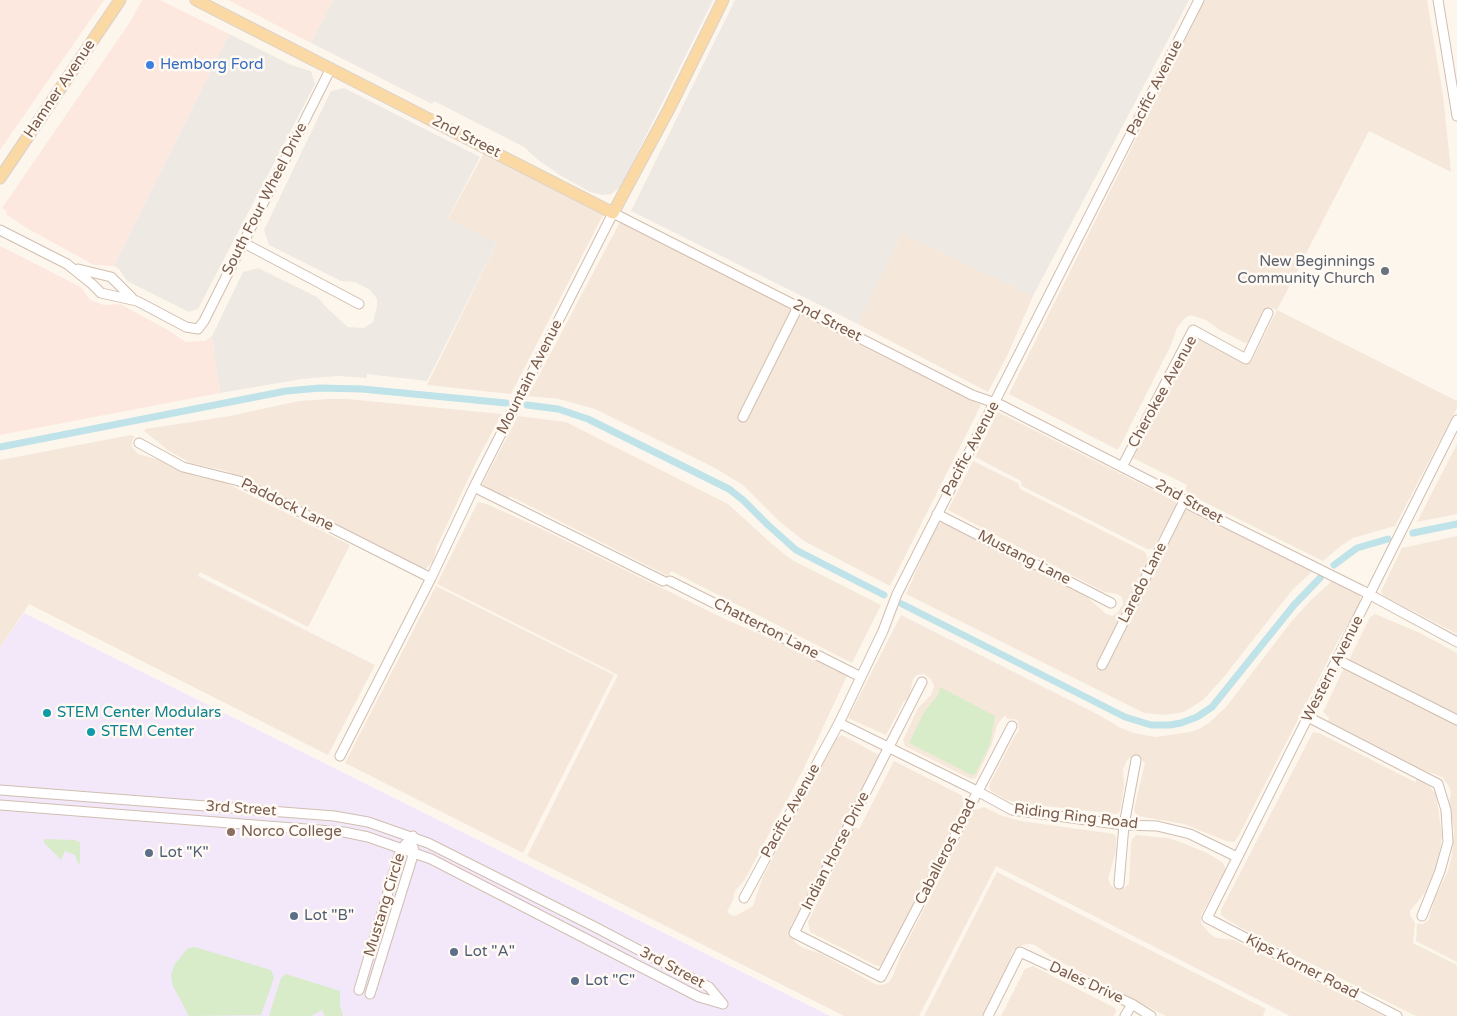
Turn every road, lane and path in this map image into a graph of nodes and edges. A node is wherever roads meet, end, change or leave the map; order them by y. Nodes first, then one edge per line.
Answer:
1 (120, 0) edge
2 (196, 0) edge
3 (723, 0) edge
4 (1199, 0) edge
5 (1438, 0) edge
6 (331, 68) junction
7 (1457, 116) edge
8 (0, 178) edge
9 (613, 213) junction
10 (0, 230) edge
11 (242, 242) junction
12 (71, 267) junction
13 (134, 300) junction
14 (359, 304) dead end
15 (798, 307) junction
16 (1268, 313) dead end
17 (994, 403) junction
18 (743, 417) dead end
19 (1457, 420) edge
20 (139, 444) dead end
21 (1122, 467) junction
22 (474, 487) junction
23 (1184, 501) junction
24 (937, 514) junction
25 (431, 578) junction
26 (1369, 595) junction
27 (1110, 603) dead end
28 (1457, 642) edge
29 (1338, 660) junction
30 (1102, 665) dead end
31 (861, 677) junction
32 (922, 682) dead end
33 (1308, 717) junction
34 (1457, 720) edge
35 (839, 723) junction
36 (1012, 726) dead end
37 (888, 746) junction
38 (340, 756) dead end
39 (1136, 760) dead end
40 (0, 790) edge
41 (977, 791) junction
42 (0, 805) edge
43 (224, 808) junction
44 (221, 822) junction
45 (1124, 825) junction
46 (413, 836) junction
47 (402, 848) junction
48 (414, 852) junction
49 (1237, 857) junction
50 (1119, 884) dead end
51 (744, 898) dead end
52 (1422, 916) dead end
53 (1207, 918) joint
54 (881, 977) joint
55 (359, 990) dead end
56 (370, 994) dead end
57 (1132, 1004) junction
58 (988, 1016) edge
59 (1125, 1016) edge
60 (1151, 1016) edge
61 (1397, 1016) edge

1 - 8 main road, Hamner Avenue
2 - 6 main road, 2nd Street
3 - 9 main road, Mountain Avenue
4 - 17 street, Pacific Avenue
5 - 7 street
6 - 9 main road, 2nd Street
6 - 11 street, South Four Wheel Drive
9 - 15 street, 2nd Street
9 - 22 street, Mountain Avenue
10 - 12 street
11 - 13 street, South Four Wheel Drive
11 - 14 street
12 - 13 street
12 - 13 street
15 - 17 street, 2nd Street
15 - 18 street
16 - 21 street, Cherokee Avenue
17 - 21 street, 2nd Street
17 - 24 street, Pacific Avenue
19 - 26 street, Western Avenue
20 - 25 street, Paddock Lane
21 - 23 street, 2nd Street
22 - 25 street, Mountain Avenue
22 - 31 street, Chatterton Lane
23 - 26 street, 2nd Street
23 - 30 street, Laredo Lane
24 - 27 street, Mustang Lane
24 - 31 street, Pacific Avenue
25 - 38 street, Mountain Avenue
26 - 28 street, 2nd Street
26 - 29 street, Western Avenue
29 - 33 street, Western Avenue
29 - 34 street
31 - 35 street, Pacific Avenue
32 - 37 street, Indian Horse Drive
33 - 49 street, Western Avenue
33 - 52 street
35 - 37 street, Riding Ring Road
35 - 51 street, Pacific Avenue
36 - 41 street, Caballeros Road
37 - 41 street, Riding Ring Road
37 - 54 street, Indian Horse Drive
39 - 45 street
40 - 43 street, 3rd Street
41 - 45 street, Riding Ring Road
41 - 54 street, Caballeros Road
42 - 44 street, 3rd Street
43 - 44 street
43 - 46 street, 3rd Street
44 - 47 street, 3rd Street
45 - 49 street, Riding Ring Road
45 - 50 street
46 - 47 street, Mustang Circle
46 - 48 street, Mustang Circle
46 - 48 street, 3rd Street
47 - 48 street, 3rd Street
47 - 55 street, Mustang Circle
48 - 56 street, Mustang Circle
49 - 53 street, Western Avenue
53 - 61 street, Kips Korner Road
57 - 58 street, Dales Drive
57 - 59 street
57 - 60 street, Dales Drive

